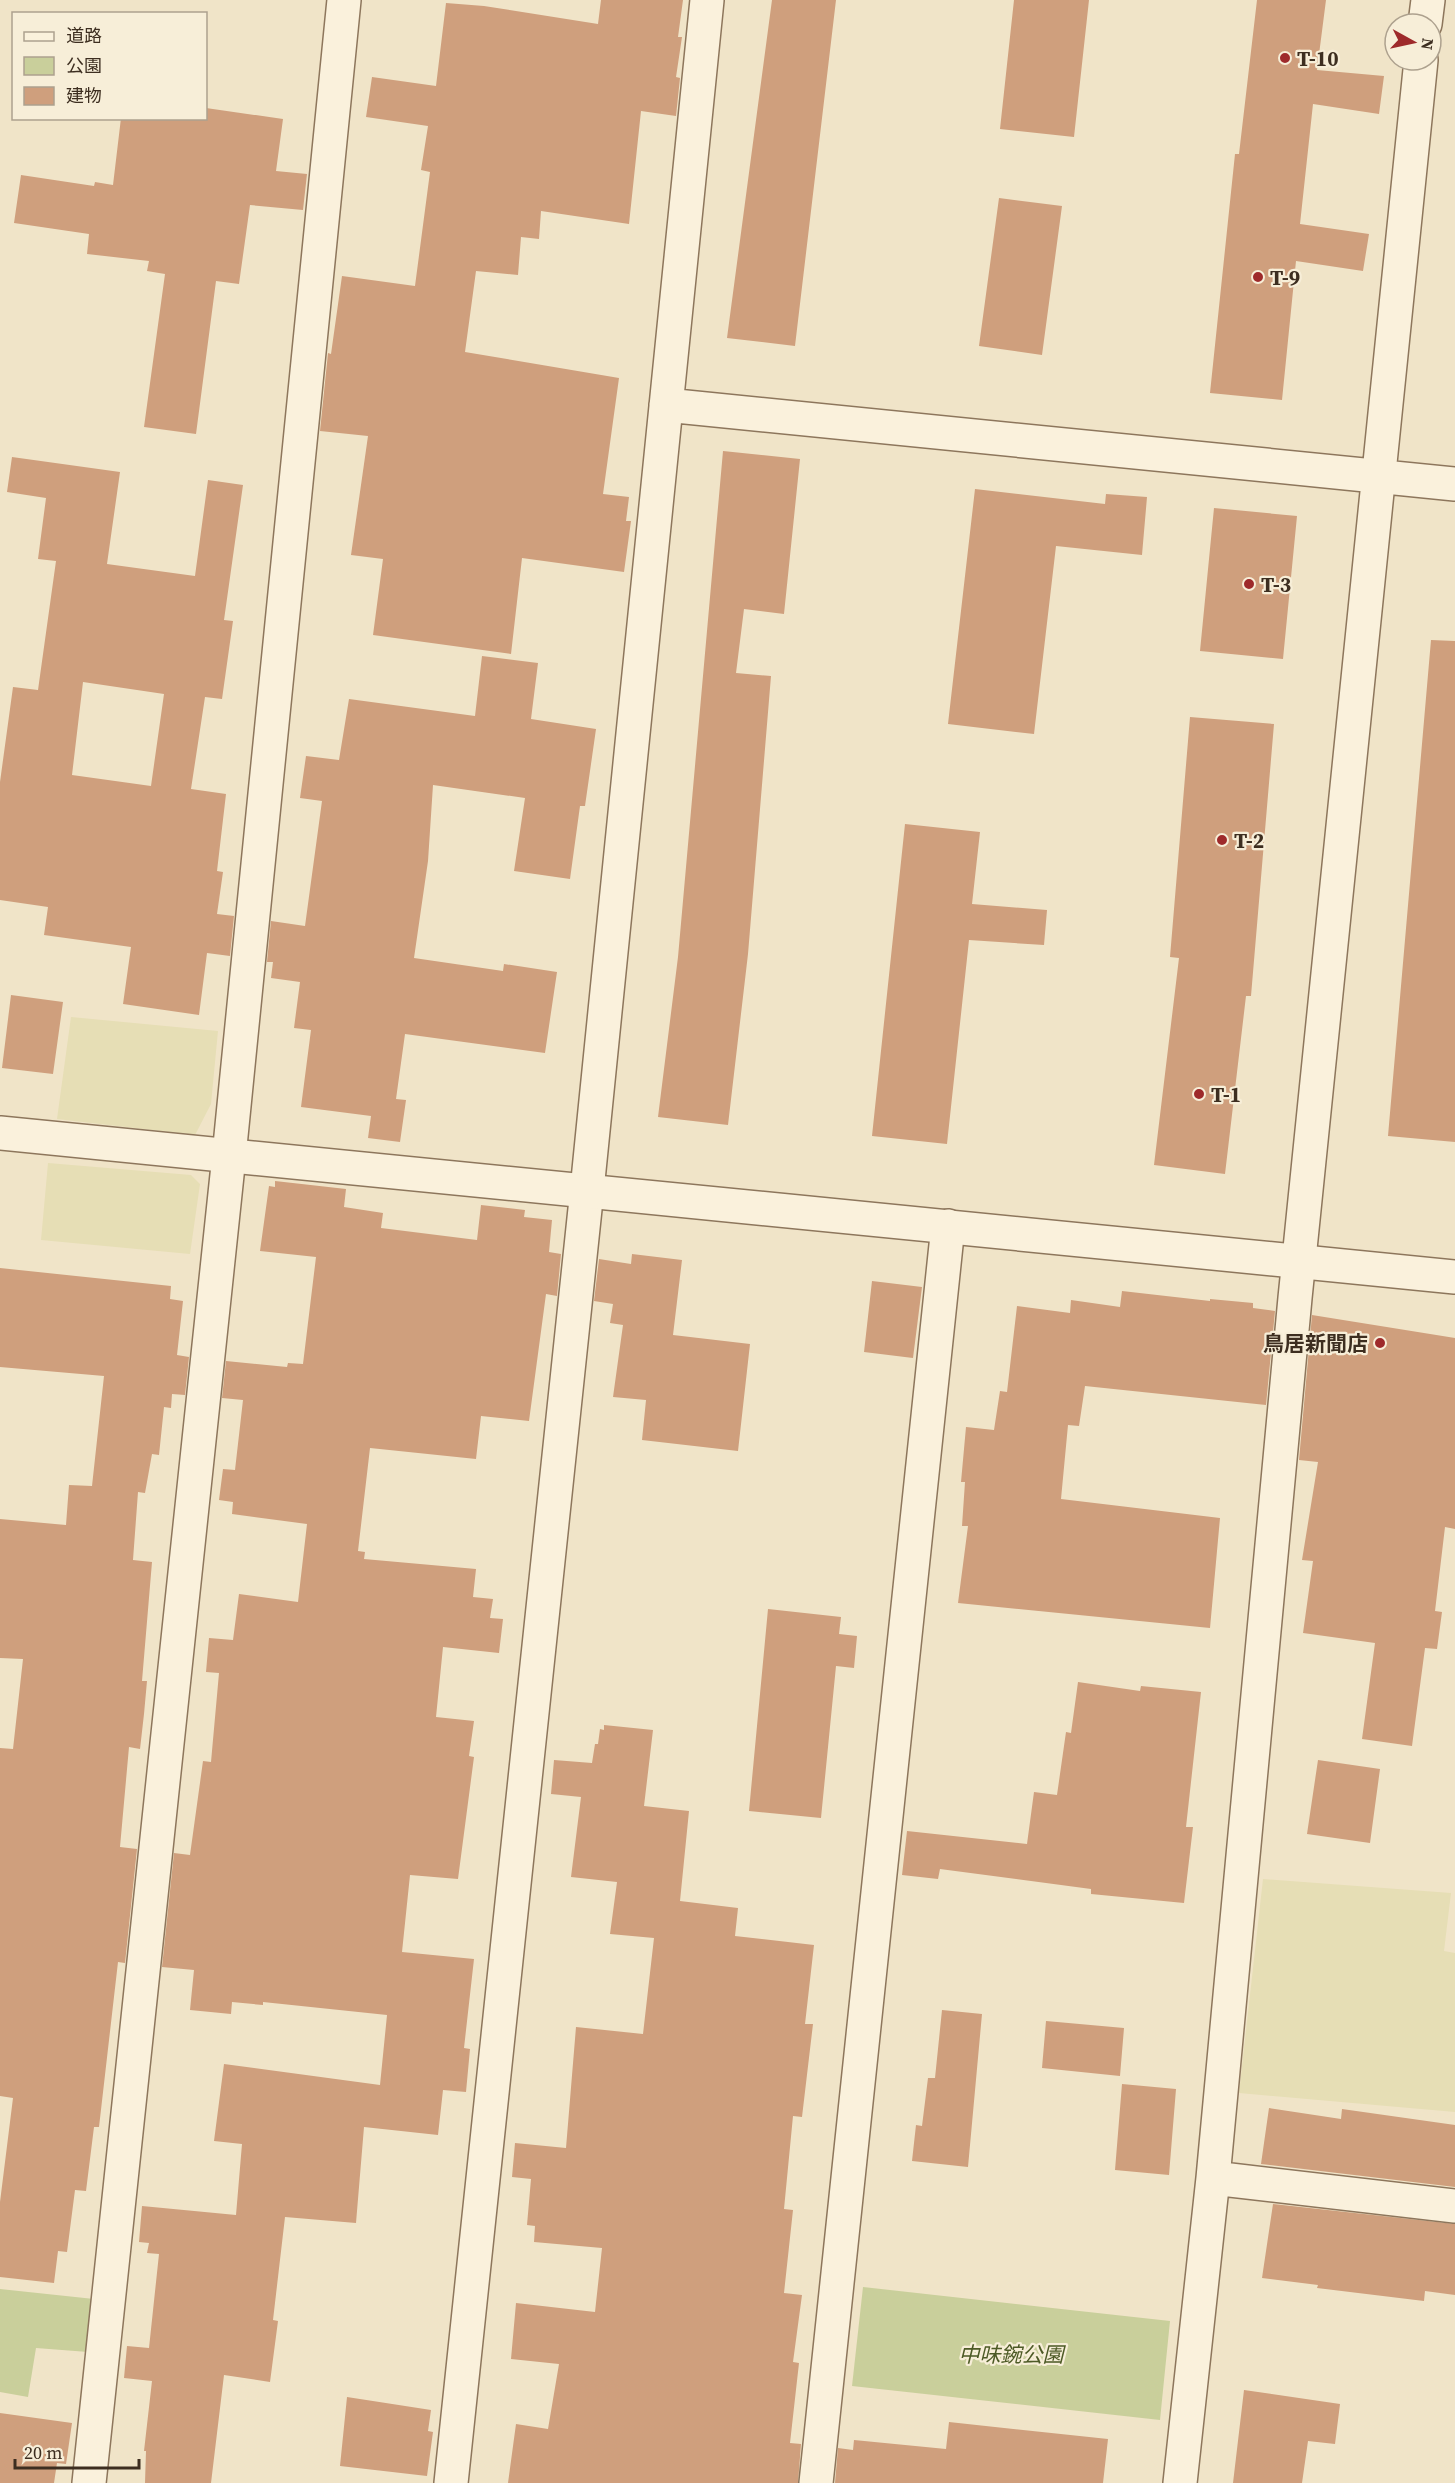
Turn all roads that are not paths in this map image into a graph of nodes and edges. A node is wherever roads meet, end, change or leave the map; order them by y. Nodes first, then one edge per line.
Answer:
1 (344, 0) edge
2 (707, 0) edge
3 (1420, 72) edge
4 (666, 405) junction
5 (1377, 476) junction
6 (1455, 484) edge
7 (0, 1133) edge
8 (229, 1156) junction
9 (587, 1190) junction
10 (948, 1226) junction
11 (1299, 1263) junction
12 (1455, 1277) edge
13 (1213, 2178) junction
14 (1455, 2206) edge
15 (89, 2483) edge
16 (451, 2483) edge
17 (816, 2483) edge
18 (1180, 2483) edge

1 - 8 street
2 - 4 street
3 - 5 street
4 - 5 street
4 - 9 street
5 - 6 street
5 - 11 street
7 - 8 street
8 - 9 street
8 - 15 street
9 - 10 street
9 - 16 street
10 - 11 street
10 - 17 street
11 - 12 street
11 - 13 street
13 - 14 street
13 - 18 street

